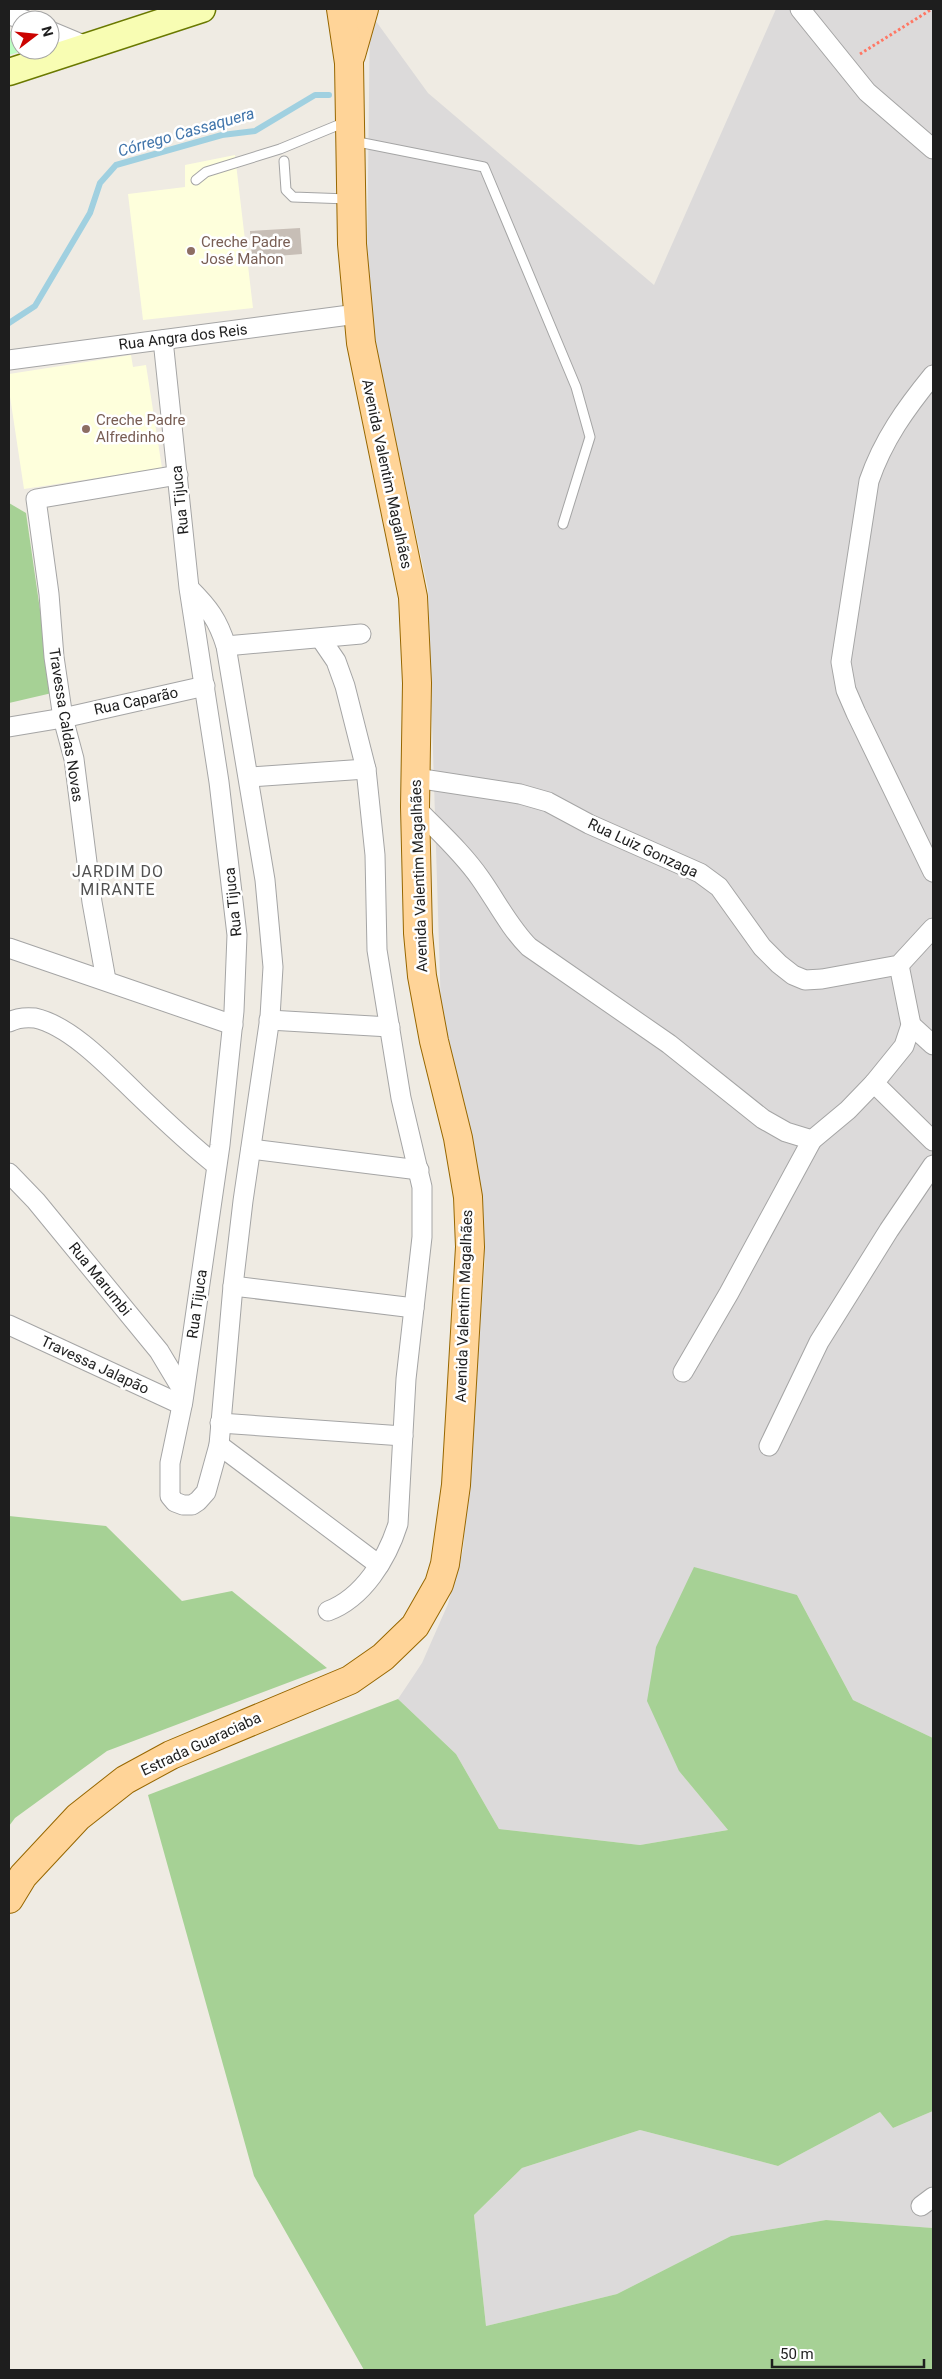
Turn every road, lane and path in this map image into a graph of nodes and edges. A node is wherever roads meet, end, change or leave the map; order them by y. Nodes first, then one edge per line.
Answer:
1 (202, 9) edge
2 (800, 9) edge
3 (932, 9) edge
4 (349, 11) edge
5 (60, 35) edge
6 (86, 46) junction
7 (845, 64) junction
8 (9, 72) edge
9 (350, 130) junction
10 (933, 148) edge
11 (284, 161) dead end
12 (196, 180) dead end
13 (350, 199) junction
14 (357, 314) junction
15 (162, 340) junction
16 (9, 360) edge
17 (933, 375) edge
18 (178, 475) junction
19 (563, 524) dead end
20 (189, 588) junction
21 (361, 634) dead end
22 (321, 639) junction
23 (226, 646) junction
24 (205, 686) junction
25 (63, 718) junction
26 (9, 727) edge
27 (366, 769) junction
28 (250, 777) junction
29 (416, 778) junction
30 (415, 807) junction
31 (933, 872) edge
32 (933, 928) edge
33 (9, 948) edge
34 (899, 965) junction
35 (106, 980) junction
36 (270, 1020) junction
37 (9, 1022) edge
38 (233, 1025) junction
39 (911, 1025) junction
40 (390, 1027) junction
41 (933, 1045) edge
42 (874, 1083) junction
43 (812, 1140) junction
44 (933, 1141) edge
45 (251, 1149) junction
46 (216, 1165) junction
47 (933, 1165) edge
48 (419, 1170) junction
49 (9, 1173) edge
50 (233, 1286) junction
51 (414, 1308) junction
52 (9, 1325) edge
53 (683, 1372) dead end
54 (183, 1398) junction
55 (220, 1423) junction
56 (403, 1436) junction
57 (219, 1445) junction
58 (769, 1446) dead end
59 (379, 1565) junction
60 (328, 1611) dead end
61 (350, 1680) joint
62 (9, 1899) edge

1 - 6 street
2 - 7 street
3 - 7 path
4 - 9 main road, Avenida Valentim Magalhães
5 - 6 street
6 - 8 street
7 - 10 street
9 - 12 lane
9 - 13 main road, Avenida Valentim Magalhães
9 - 19 lane
11 - 13 lane
13 - 14 main road, Avenida Valentim Magalhães
14 - 15 street, Rua Angra dos Reis
14 - 29 main road, Avenida Valentim Magalhães
15 - 16 street, Rua Angra dos Reis
15 - 18 street, Rua Tijuca
17 - 31 street
18 - 20 street, Rua Tijuca
18 - 25 street, Travessa Caldas Novas
20 - 23 street
20 - 24 street, Rua Tijuca
21 - 22 street
22 - 23 street
22 - 27 street
23 - 28 street
24 - 25 street, Rua Caparão
24 - 38 street, Rua Tijuca
25 - 26 street, Rua Caparão
25 - 35 street, Travessa Caldas Novas
27 - 28 street
27 - 40 street
28 - 36 street
29 - 30 main road, Avenida Valentim Magalhães
29 - 34 street, Rua Luiz Gonzaga
30 - 43 street
30 - 61 main road, Avenida Valentim Magalhães
32 - 34 street
33 - 35 street
34 - 39 street
35 - 38 street
36 - 40 street
36 - 45 street
37 - 46 street
38 - 46 street, Rua Tijuca
39 - 41 street
39 - 42 street
40 - 48 street
42 - 43 street
42 - 44 street
43 - 53 street
45 - 48 street
45 - 50 street
46 - 54 street, Rua Tijuca
47 - 58 street
48 - 51 street
49 - 54 street, Rua Marumbi
50 - 51 street
50 - 55 street
51 - 56 street
52 - 54 street, Travessa Jalapão
54 - 57 street, Rua Tijuca
55 - 56 street
55 - 57 street
56 - 59 street
57 - 59 street
59 - 60 street
61 - 62 main road, Estrada Guaraciaba

